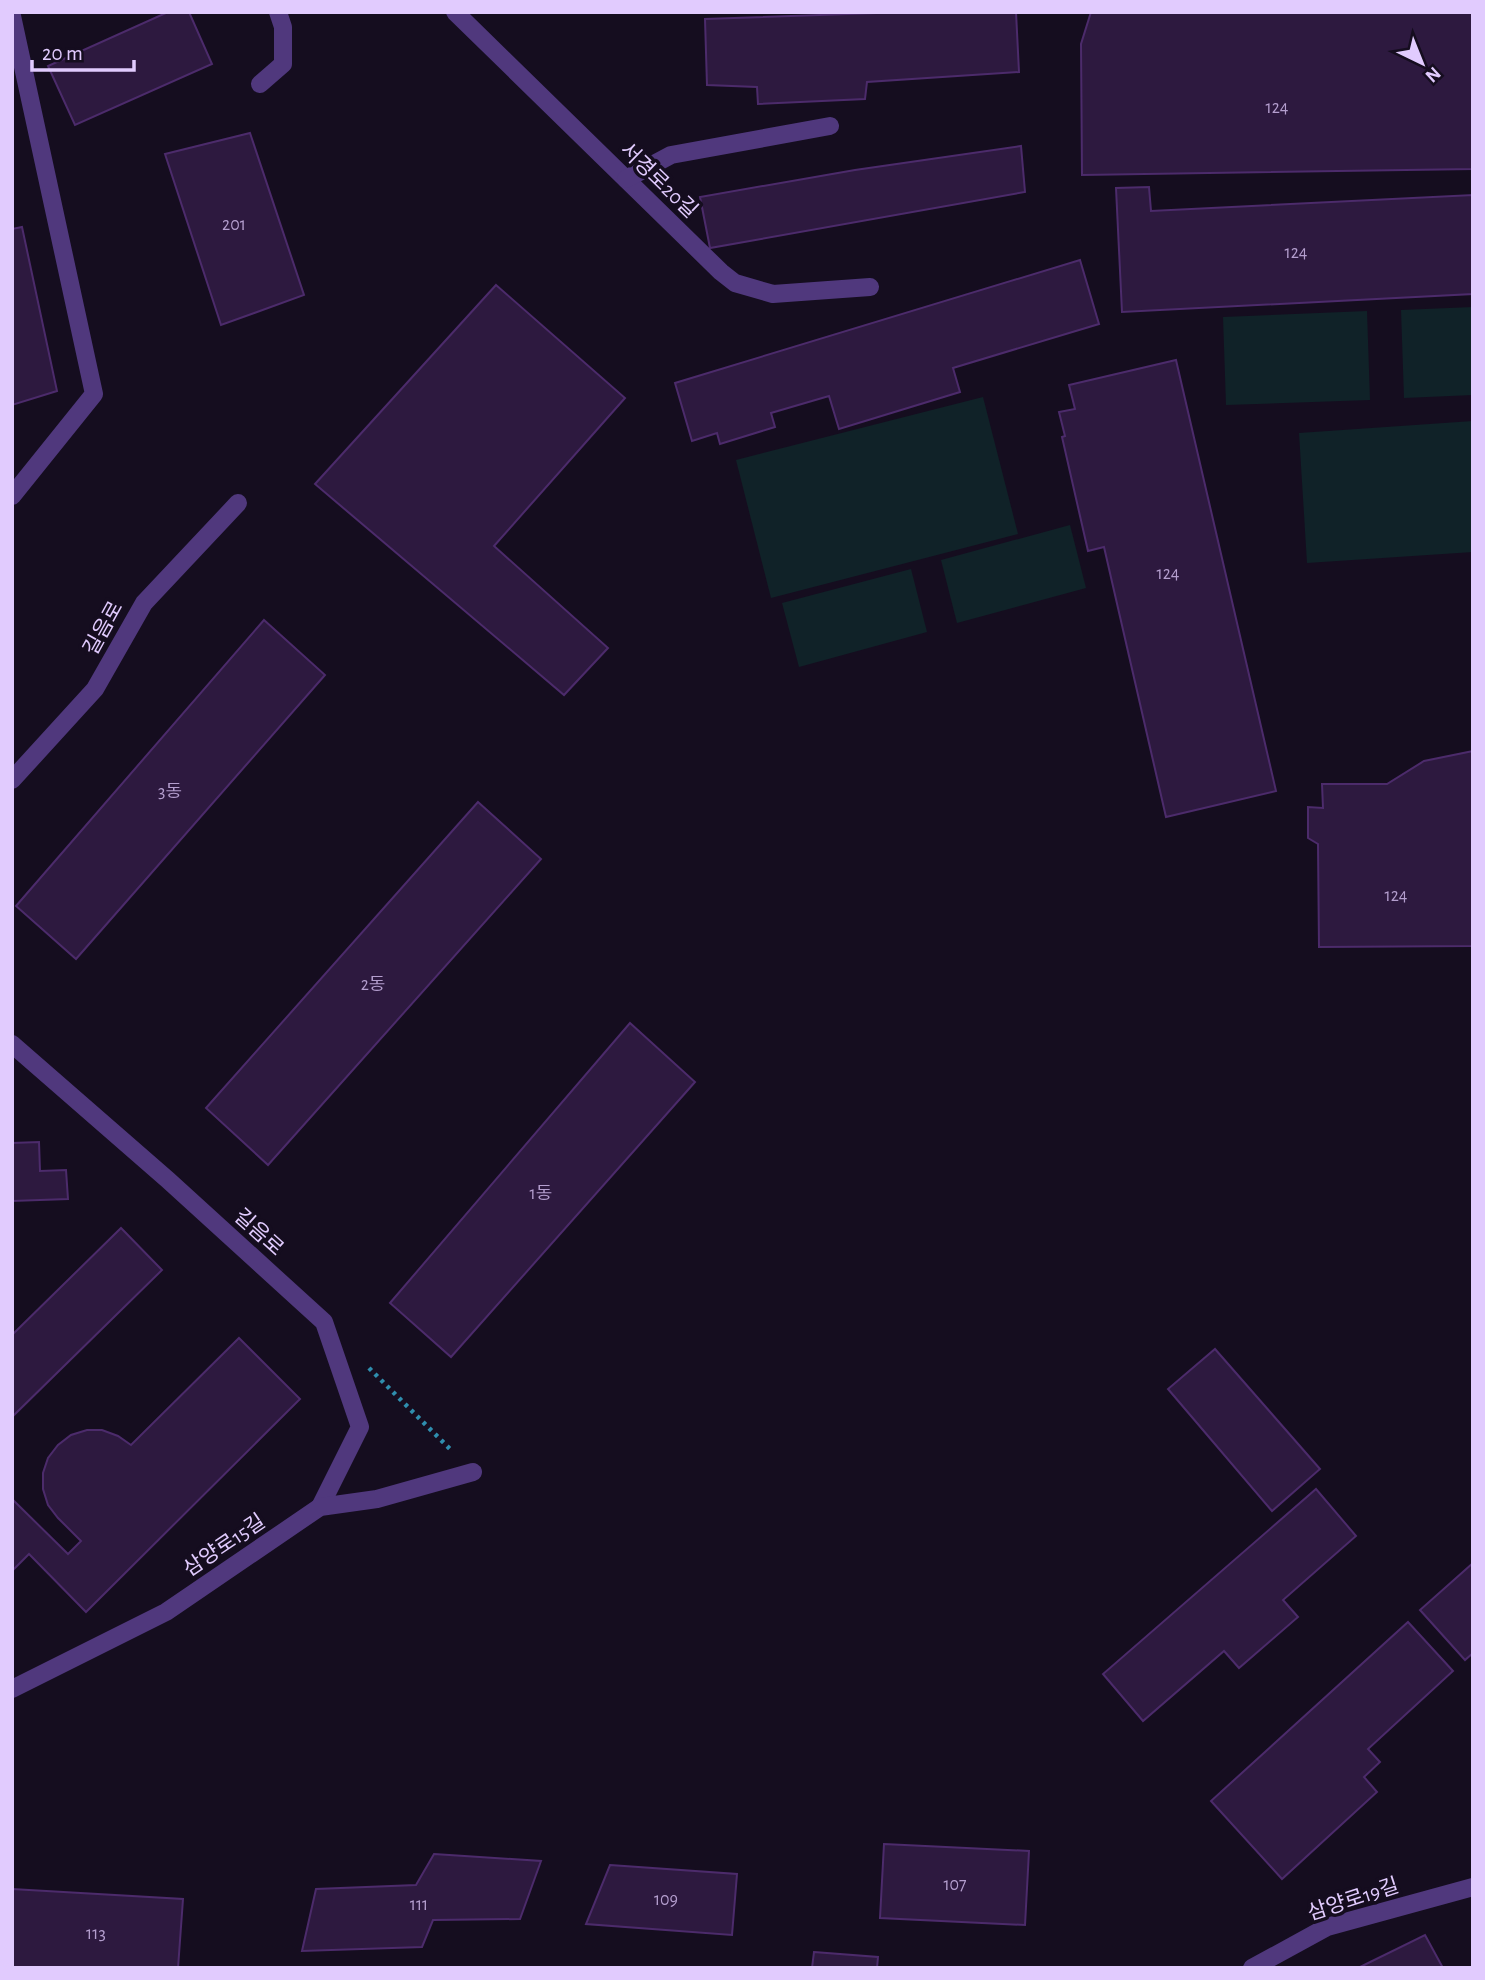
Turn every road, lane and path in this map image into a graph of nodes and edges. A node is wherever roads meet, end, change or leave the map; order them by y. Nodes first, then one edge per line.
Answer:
1 (278, 12) edge
2 (455, 12) edge
3 (12, 16) edge
4 (260, 84) dead end
5 (830, 126) dead end
6 (626, 180) junction
7 (870, 286) dead end
8 (12, 496) edge
9 (238, 503) dead end
10 (12, 780) edge
11 (12, 1044) edge
12 (361, 1360) dead end
13 (473, 1472) joint
14 (320, 1507) junction
15 (12, 1689) edge
16 (1473, 1887) edge
17 (1252, 1968) edge

1 - 4 street
2 - 6 street, 서경로20길
3 - 8 street
5 - 6 street
6 - 7 street, 서경로20길
9 - 10 street, 길음로
11 - 14 street, 길음로
12 - 13 path
13 - 14 street, 삼양로15길
14 - 15 street, 삼양로15길
16 - 17 street, 삼양로19길

